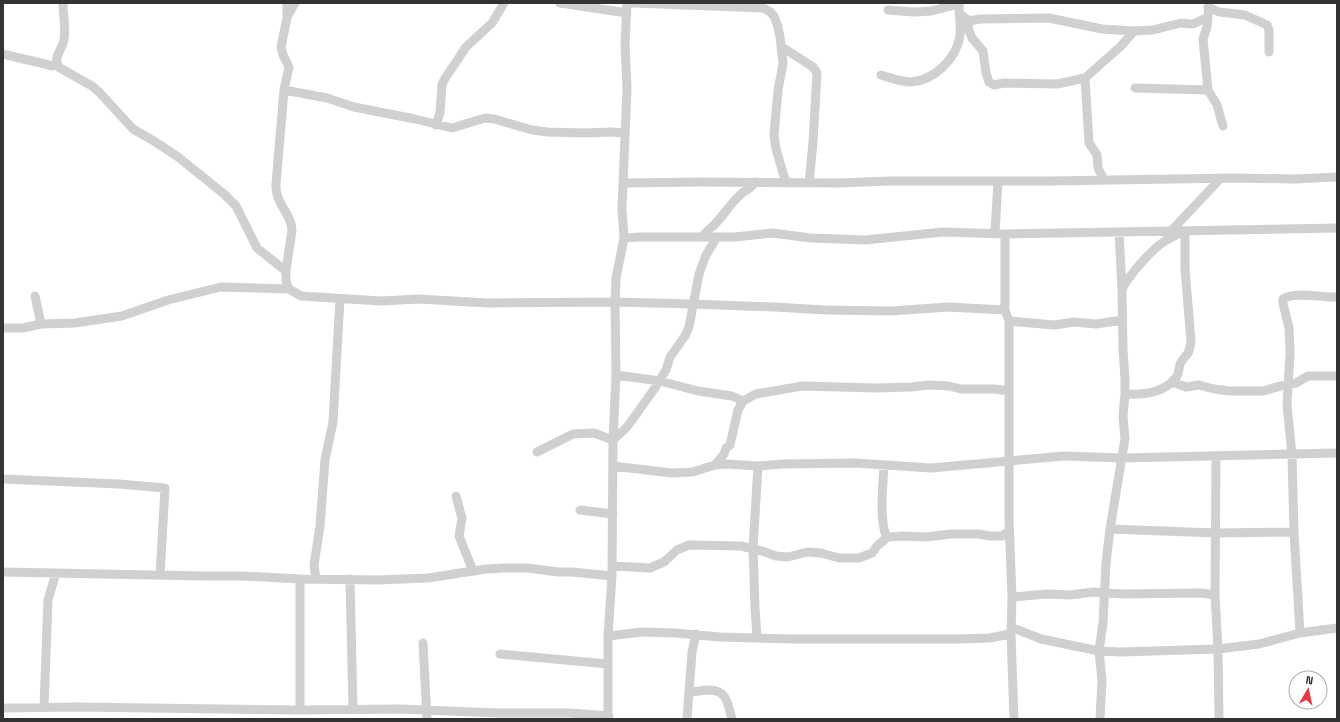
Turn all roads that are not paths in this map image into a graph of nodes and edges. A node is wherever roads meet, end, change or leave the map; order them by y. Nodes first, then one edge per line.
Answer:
1 (62, 3) edge
2 (287, 3) edge
3 (295, 3) edge
4 (504, 3) edge
5 (560, 3) edge
6 (627, 3) edge
7 (633, 3) edge
8 (763, 5) edge
9 (959, 7) edge
10 (1208, 9) edge
11 (888, 10) dead end
12 (627, 13) junction
13 (287, 18) junction
14 (968, 22) junction
15 (1134, 31) junction
16 (782, 47) junction
17 (1269, 52) dead end
18 (3, 54) edge
19 (57, 65) junction
20 (881, 75) dead end
21 (1085, 78) junction
22 (1135, 88) dead end
23 (284, 90) junction
24 (1208, 90) junction
25 (436, 125) junction
26 (1223, 126) dead end
27 (625, 133) junction
28 (1337, 177) edge
29 (1221, 178) junction
30 (1104, 180) junction
31 (998, 181) junction
32 (755, 182) junction
33 (786, 182) junction
34 (809, 182) junction
35 (623, 183) junction
36 (1337, 228) edge
37 (1171, 231) junction
38 (1185, 231) junction
39 (1119, 232) junction
40 (995, 234) junction
41 (1005, 234) junction
42 (703, 236) junction
43 (716, 237) junction
44 (624, 238) junction
45 (286, 271) junction
46 (289, 288) junction
47 (1122, 288) junction
48 (35, 296) dead end
49 (1337, 297) edge
50 (340, 299) junction
51 (615, 302) junction
52 (693, 304) junction
53 (1005, 310) junction
54 (1122, 320) junction
55 (1009, 321) junction
56 (41, 324) junction
57 (3, 328) edge
58 (616, 375) junction
59 (1337, 376) edge
60 (660, 381) junction
61 (1172, 382) junction
62 (1288, 384) junction
63 (1009, 391) junction
64 (1125, 394) junction
65 (743, 401) junction
66 (613, 440) junction
67 (537, 452) dead end
68 (1337, 454) edge
69 (1292, 455) junction
70 (1216, 456) junction
71 (1122, 458) junction
72 (1009, 461) junction
73 (715, 465) junction
74 (884, 465) junction
75 (613, 466) junction
76 (758, 466) junction
77 (3, 479) edge
78 (456, 496) dead end
79 (580, 510) dead end
80 (613, 514) junction
81 (1110, 528) junction
82 (1009, 532) junction
83 (1294, 532) junction
84 (1216, 533) junction
85 (888, 536) junction
86 (753, 548) junction
87 (612, 566) junction
88 (473, 571) junction
89 (3, 572) edge
90 (56, 573) junction
91 (160, 575) junction
92 (612, 576) junction
93 (300, 578) junction
94 (316, 579) junction
95 (350, 579) junction
96 (1105, 593) junction
97 (1215, 595) junction
98 (1012, 597) junction
99 (1337, 628) edge
100 (1011, 631) junction
101 (1300, 633) junction
102 (696, 634) junction
103 (608, 636) junction
104 (757, 637) junction
105 (423, 643) dead end
106 (1218, 649) junction
107 (1099, 651) junction
108 (500, 654) dead end
109 (608, 664) junction
110 (689, 694) junction
111 (44, 707) junction
112 (3, 708) edge
113 (353, 709) junction
114 (300, 710) junction
115 (427, 714) edge
116 (608, 717) edge
117 (687, 719) edge
118 (732, 719) edge
119 (1014, 719) edge
120 (1100, 719) edge
121 (1219, 719) edge

1 - 19 street
2 - 13 street
3 - 13 street
4 - 25 street
5 - 12 street
6 - 12 street
7 - 8 street
8 - 16 street
9 - 11 street
9 - 14 street
9 - 20 street
10 - 15 street
10 - 17 street
10 - 24 street
12 - 27 street
13 - 23 street
14 - 15 street
14 - 21 street
15 - 21 street
16 - 33 street
16 - 34 street
18 - 19 street
19 - 45 street
21 - 30 street
22 - 24 street
23 - 25 street
23 - 45 street
24 - 26 street
25 - 27 street
27 - 35 street
28 - 29 street
29 - 30 street
29 - 37 street
30 - 31 street
31 - 34 street
31 - 40 street
32 - 33 street
32 - 35 street
32 - 42 street
33 - 34 street
35 - 44 street
36 - 38 street
37 - 38 street
37 - 39 street
38 - 47 street
38 - 61 street
39 - 41 street
39 - 47 street
40 - 41 street
40 - 43 street
41 - 53 street
42 - 43 street
42 - 44 street
43 - 52 street
44 - 51 street
45 - 46 street
46 - 50 street
46 - 56 street
47 - 54 street
48 - 56 street
49 - 62 street
50 - 51 street
50 - 94 street
51 - 52 street
51 - 58 street
52 - 53 street
52 - 60 street
53 - 55 street
54 - 55 street
54 - 64 street
55 - 63 street
56 - 57 street
58 - 60 street
58 - 66 street
59 - 62 street
60 - 65 street
60 - 66 street
61 - 62 street
61 - 64 street
62 - 69 street
63 - 65 street
63 - 72 street
64 - 71 street
65 - 73 street
66 - 67 street
66 - 75 street
68 - 69 street
69 - 70 street
69 - 83 street
70 - 71 street
70 - 84 street
71 - 72 street
71 - 81 street
72 - 74 street
72 - 82 street
73 - 75 street
73 - 76 street
74 - 76 street
74 - 85 street
75 - 80 street
76 - 86 street
77 - 91 street
78 - 88 street
79 - 80 street
80 - 87 street
81 - 84 street
81 - 96 street
82 - 85 street
82 - 98 street
83 - 84 street
83 - 101 street
84 - 97 street
85 - 86 street
86 - 87 street
86 - 104 street
87 - 92 street
88 - 92 street
88 - 95 street
89 - 90 street
90 - 91 street
90 - 111 street
91 - 93 street
92 - 103 street
93 - 94 street
93 - 114 street
94 - 95 street
95 - 113 street
96 - 97 street
96 - 98 street
96 - 107 street
97 - 106 street
98 - 100 street
99 - 101 street
100 - 104 street
100 - 107 street
100 - 119 street
101 - 106 street
102 - 103 street
102 - 104 street
102 - 110 street
103 - 109 street
105 - 115 street
106 - 107 street
106 - 121 street
107 - 120 street
108 - 109 street
109 - 116 street
110 - 117 street
110 - 118 street
111 - 112 street
111 - 114 street
113 - 114 street
113 - 115 street
115 - 116 street

